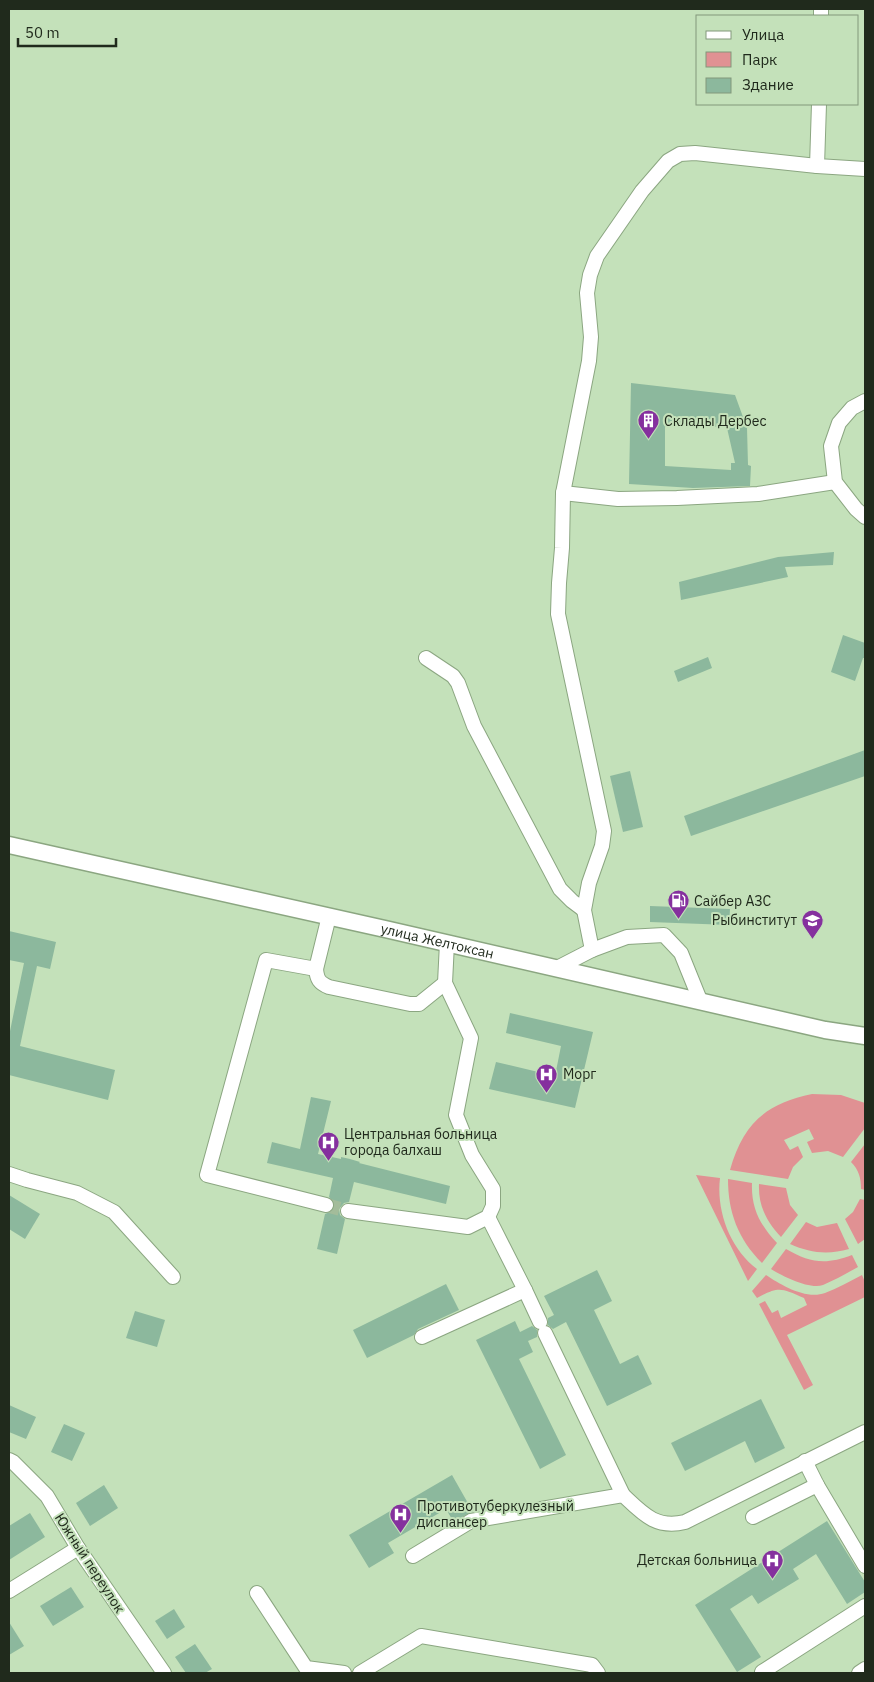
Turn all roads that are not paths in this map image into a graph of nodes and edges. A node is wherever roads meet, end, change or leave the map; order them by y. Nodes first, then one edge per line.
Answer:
1 (819, 105) edge
2 (817, 166) junction
3 (865, 169) edge
4 (865, 401) edge
5 (835, 482) junction
6 (563, 493) junction
7 (865, 517) edge
8 (426, 658) dead end
9 (9, 845) edge
10 (584, 910) junction
11 (329, 916) junction
12 (448, 943) junction
13 (592, 950) junction
14 (557, 968) junction
15 (316, 969) junction
16 (445, 984) junction
17 (700, 1000) junction
18 (865, 1036) edge
19 (9, 1174) edge
20 (326, 1205) tunnel mouth
21 (348, 1210) tunnel mouth
22 (488, 1217) junction
23 (174, 1277) dead end
24 (525, 1290) junction
25 (422, 1337) dead end
26 (865, 1432) edge
27 (9, 1460) edge
28 (805, 1461) junction
29 (817, 1485) junction
30 (623, 1495) junction
31 (752, 1516) dead end
32 (78, 1548) junction
33 (413, 1556) dead end
34 (865, 1566) edge
35 (9, 1591) edge
36 (257, 1593) dead end
37 (865, 1606) edge
38 (595, 1669) edge
39 (865, 1669) edge
40 (762, 1672) dead end
41 (164, 1673) edge
42 (344, 1673) edge
43 (360, 1673) edge
44 (578, 1673) edge
45 (859, 1673) edge

1 - 2 street
2 - 3 street
2 - 6 street
4 - 5 street
5 - 6 street
5 - 7 street
6 - 10 street
8 - 10 street
9 - 11 main road, улица Желтоксан
10 - 13 street
11 - 12 main road, улица Желтоксан
11 - 15 street
12 - 14 main road, улица Желтоксан
12 - 16 street
13 - 14 street
13 - 17 street
14 - 17 main road, улица Желтоксан
15 - 16 street
15 - 20 street
16 - 22 street
17 - 18 main road, улица Желтоксан
19 - 23 street
21 - 22 street
22 - 24 street
24 - 25 street
24 - 30 street
26 - 28 street
27 - 32 street, Южный переулок
28 - 29 street
28 - 30 street
29 - 31 street
29 - 34 street
30 - 33 street
32 - 35 street
32 - 41 street, Южный переулок
36 - 42 street
37 - 40 street
38 - 43 street
38 - 44 street
39 - 45 street

